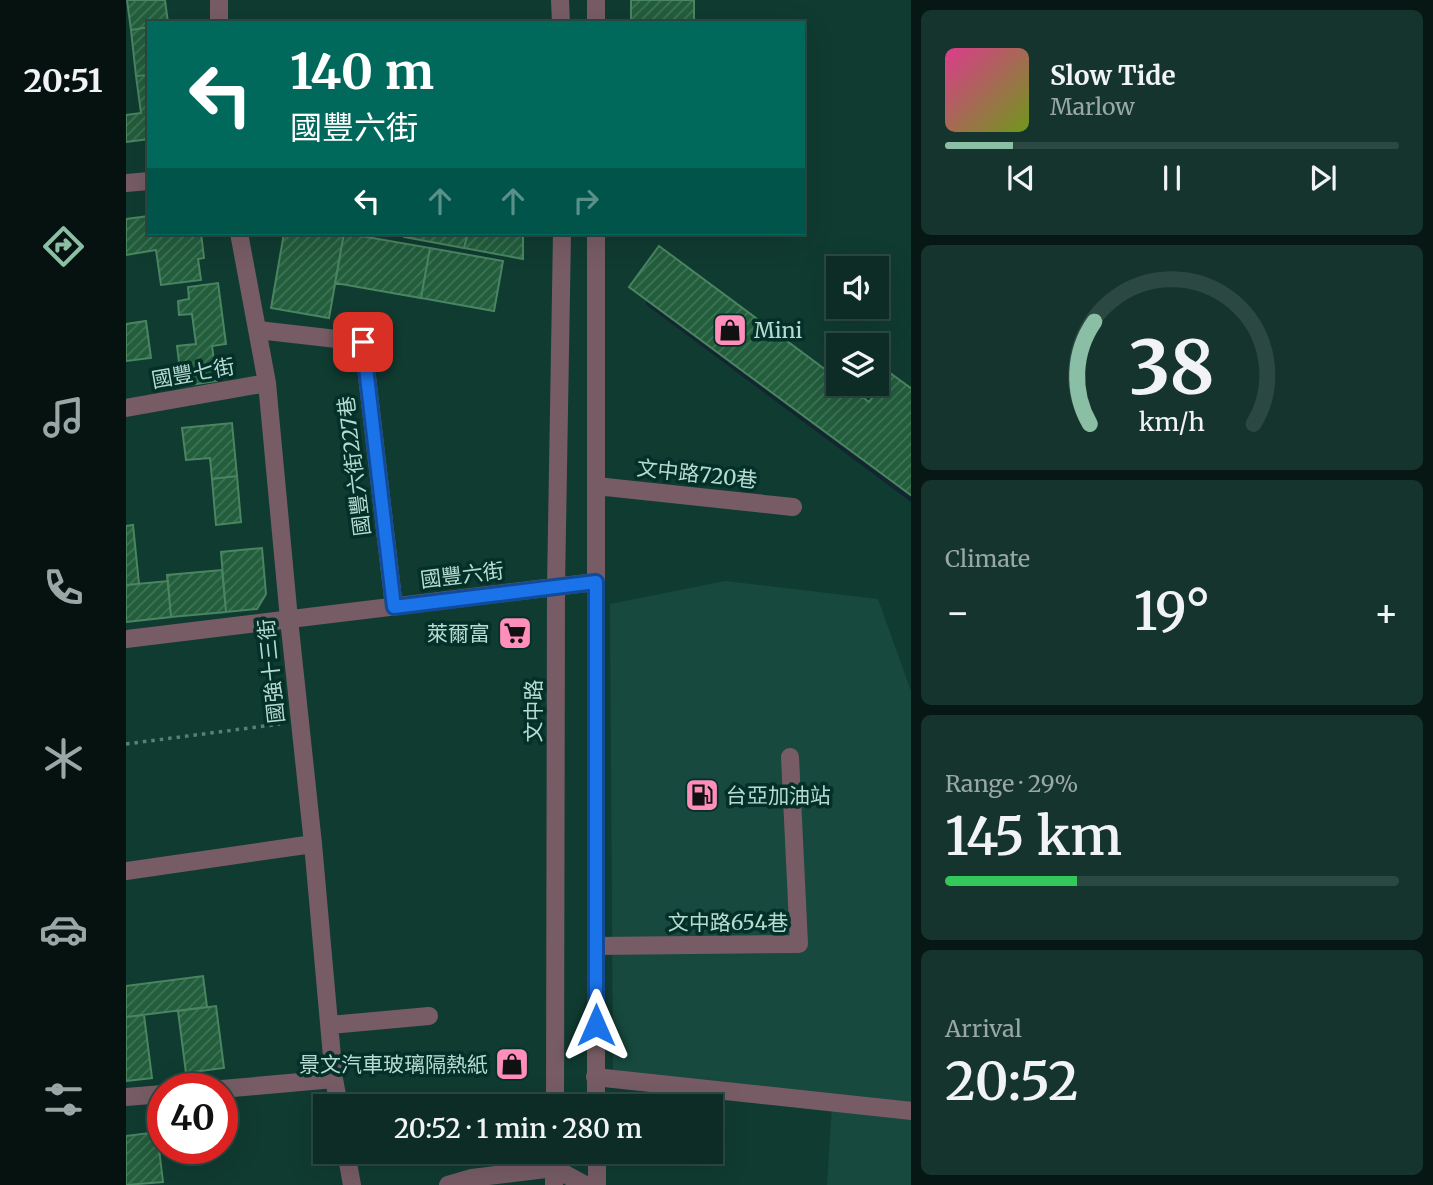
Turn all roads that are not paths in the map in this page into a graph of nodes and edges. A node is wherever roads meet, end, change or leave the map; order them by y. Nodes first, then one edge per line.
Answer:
1 (219, 0) edge
2 (560, 0) edge
3 (596, 0) edge
4 (219, 21) edge
5 (561, 21) edge
6 (596, 21) edge
7 (147, 181) edge
8 (126, 183) edge
9 (239, 235) edge
10 (562, 235) edge
11 (596, 235) edge
12 (258, 330) junction
13 (267, 383) junction
14 (126, 408) edge
15 (596, 486) junction
16 (793, 507) dead end
17 (596, 582) junction
18 (556, 587) junction
19 (394, 607) junction
20 (289, 619) junction
21 (126, 639) edge
22 (790, 757) dead end
23 (313, 844) junction
24 (126, 871) edge
25 (596, 946) junction
26 (429, 1016) dead end
27 (330, 1025) junction
28 (595, 1077) junction
29 (334, 1079) junction
30 (238, 1088) edge
31 (337, 1094) edge
32 (555, 1094) edge
33 (596, 1094) edge
34 (147, 1095) edge
35 (126, 1097) edge
36 (911, 1111) edge
37 (348, 1164) edge
38 (597, 1164) edge
39 (554, 1168) edge
40 (352, 1185) edge
41 (448, 1185) edge
42 (564, 1185) edge
43 (585, 1185) edge
44 (597, 1185) edge

1 - 4 street
2 - 5 street
3 - 6 street
7 - 8 street
9 - 12 street, 國強十三街
10 - 18 street, 文中路
11 - 15 street
12 - 13 street, 國強十三街
12 - 19 street, 國豐六街227巷
13 - 14 street, 國豐七街
13 - 20 street, 國強十三街
15 - 16 street, 文中路720巷
15 - 17 street
17 - 18 street, 國豐六街
17 - 25 street
18 - 19 street, 國豐六街
18 - 32 street, 文中路
19 - 20 street, 國豐六街
20 - 21 street, 國豐六街
20 - 23 street, 國強十三街
22 - 25 street, 文中路654巷
23 - 24 street
23 - 27 street, 國強十三街
25 - 28 street
26 - 27 street
27 - 29 street, 國強十三街
28 - 33 street
28 - 36 street
29 - 30 street
29 - 31 street, 國強十三街
34 - 35 street
37 - 40 street
38 - 44 street
39 - 41 street
39 - 42 street
39 - 43 street

